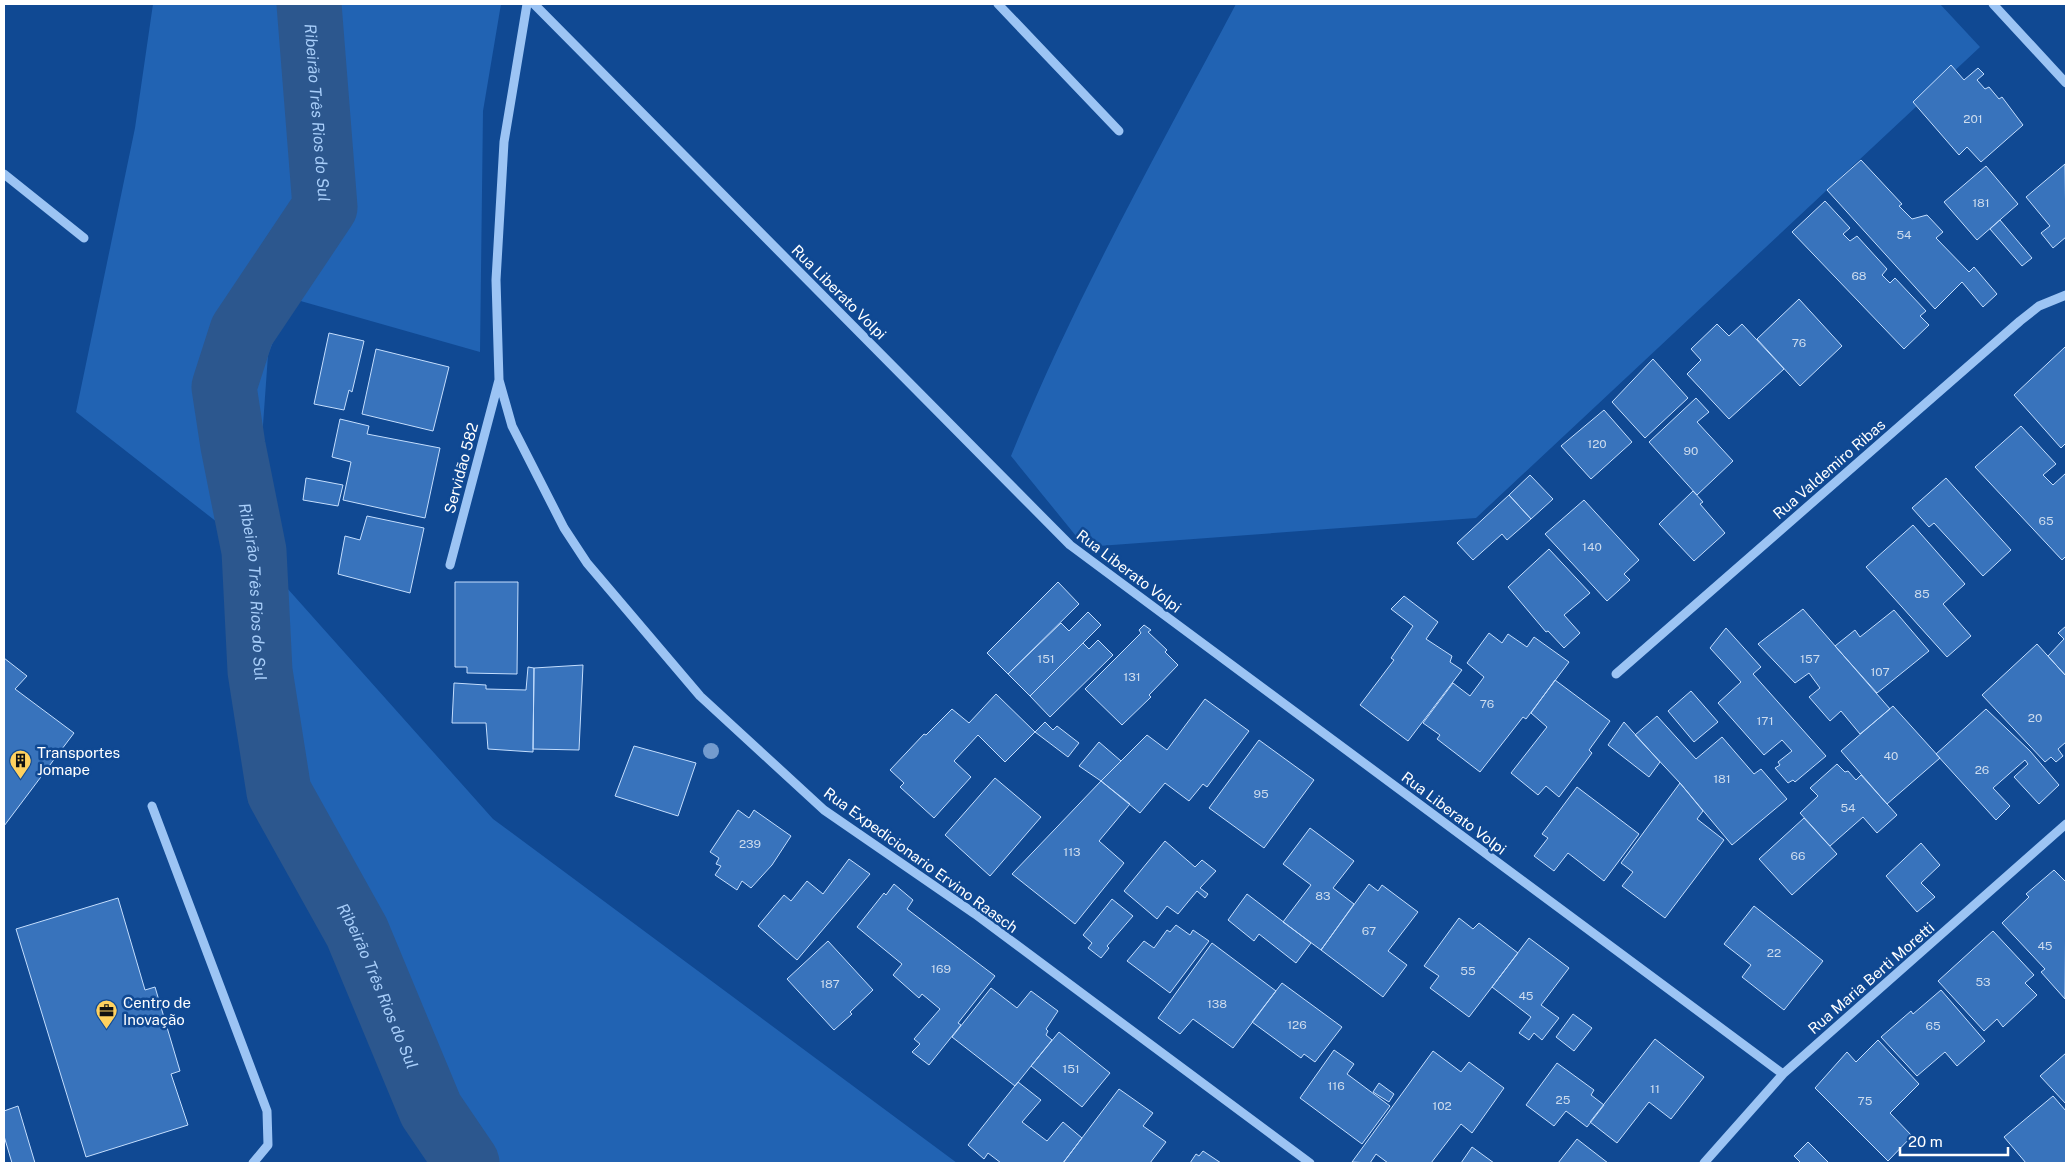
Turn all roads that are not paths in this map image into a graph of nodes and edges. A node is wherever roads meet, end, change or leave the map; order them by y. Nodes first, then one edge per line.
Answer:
1 (527, 4) edge
2 (534, 4) edge
3 (998, 4) edge
4 (1993, 4) edge
5 (2066, 83) edge
6 (1119, 131) dead end
7 (4, 174) edge
8 (84, 238) dead end
9 (2066, 295) edge
10 (499, 380) junction
11 (450, 565) dead end
12 (1616, 674) dead end
13 (152, 806) dead end
14 (2066, 824) edge
15 (1783, 1074) junction
16 (253, 1163) edge
17 (1310, 1163) edge
18 (1704, 1163) edge

1 - 10 street, Rua Expedicionario Ervino Raasch
2 - 15 street, Rua Liberato Volpi
3 - 6 street
4 - 5 street
7 - 8 street
9 - 12 street, Rua Valdemiro Ribas
10 - 11 street, Servidão 582
10 - 17 street, Rua Expedicionario Ervino Raasch
13 - 16 street
14 - 15 street, Rua Maria Berti Moretti
15 - 18 street, Rua Maria Berti Moretti

